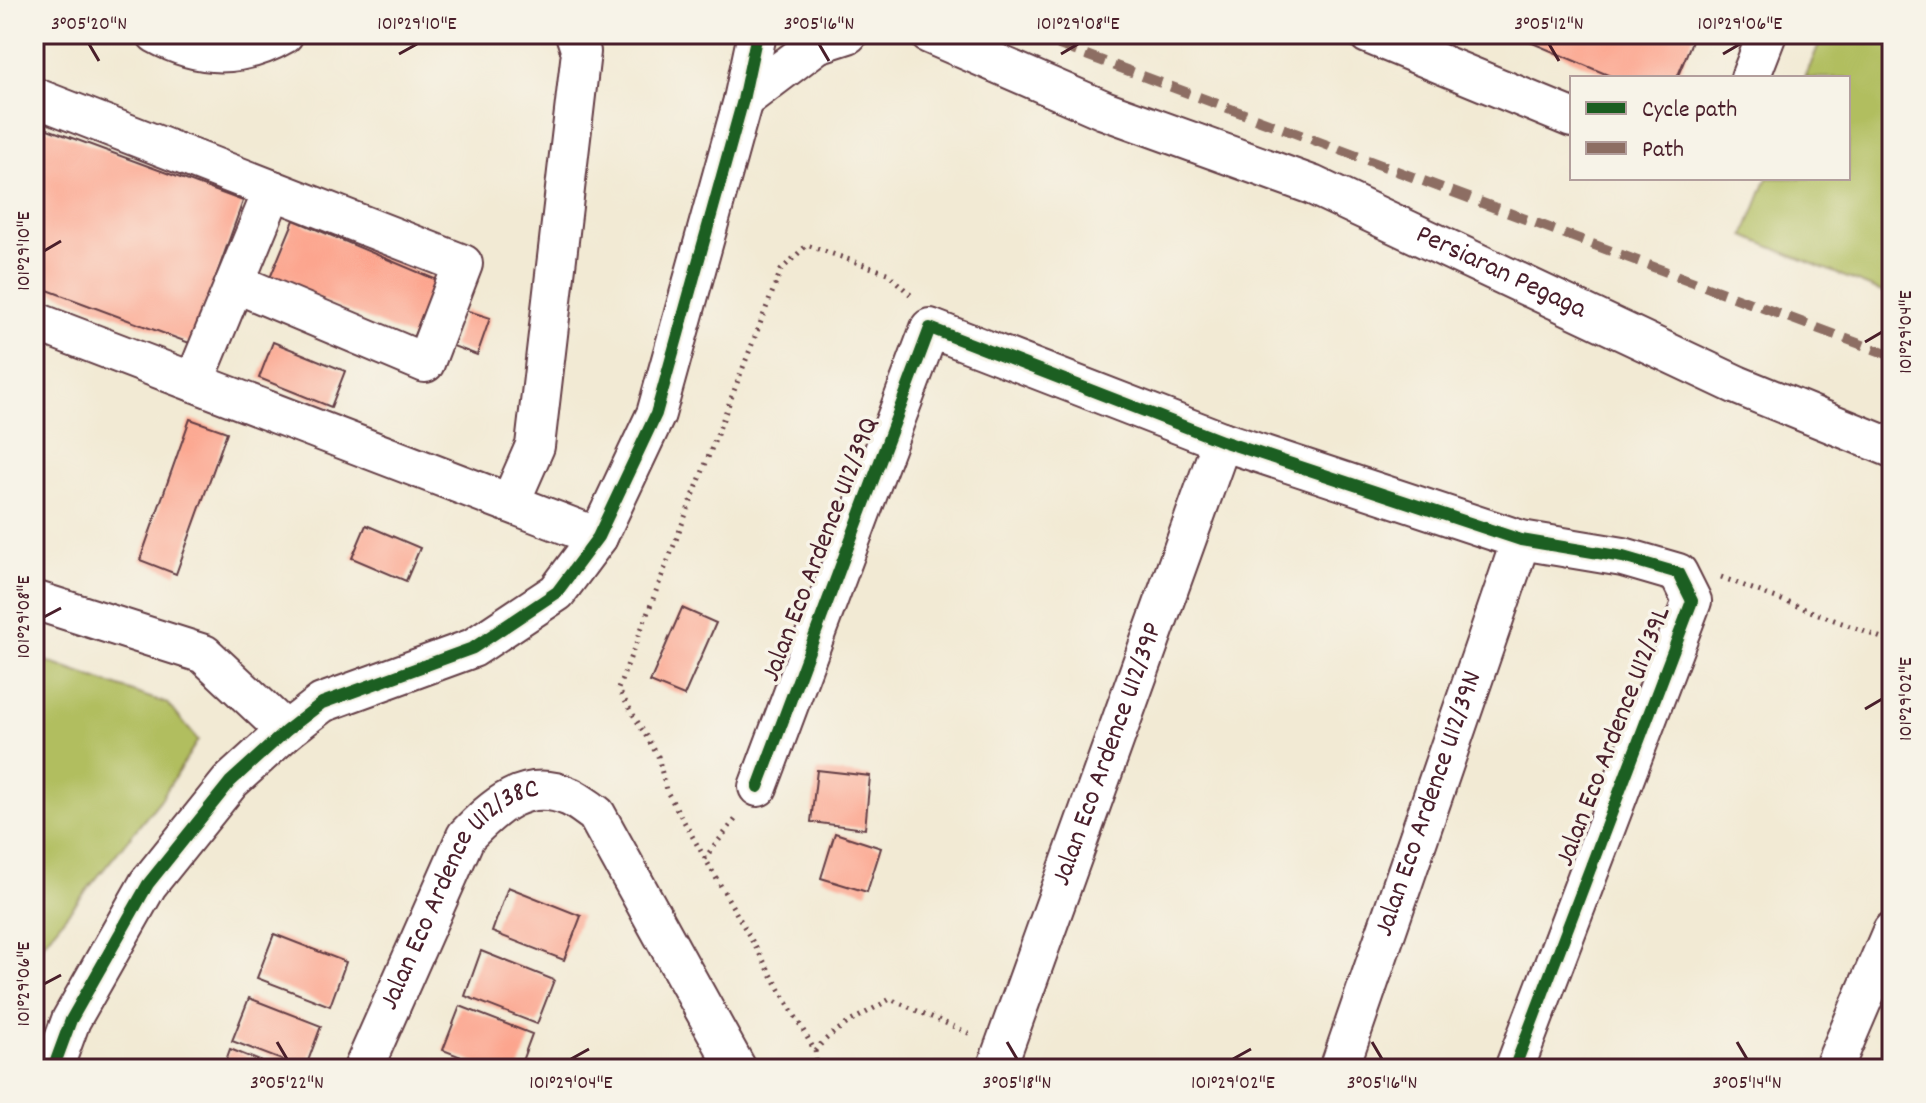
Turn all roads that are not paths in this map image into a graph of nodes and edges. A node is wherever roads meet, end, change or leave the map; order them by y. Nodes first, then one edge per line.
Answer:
1 (156, 34) edge
2 (284, 34) edge
3 (575, 34) edge
4 (757, 34) edge
5 (848, 34) edge
6 (929, 34) edge
7 (1368, 34) edge
8 (1767, 34) edge
9 (1751, 76) edge
10 (34, 97) edge
11 (743, 100) junction
12 (1570, 117) edge
13 (273, 190) junction
14 (235, 283) junction
15 (34, 321) edge
16 (930, 328) joint
17 (194, 382) junction
18 (1222, 441) junction
19 (1892, 448) edge
20 (510, 503) junction
21 (598, 537) junction
22 (1521, 540) junction
23 (34, 600) edge
24 (286, 731) junction
25 (758, 787) road end
26 (1892, 931) edge
27 (1000, 1059) edge
28 (53, 1069) edge
29 (363, 1069) edge
30 (737, 1069) edge
31 (1339, 1069) edge
32 (1514, 1069) edge
33 (1833, 1069) edge

1 - 2 street
3 - 20 street
4 - 11 street
5 - 11 street
6 - 19 street, Persiaran Pegaga
7 - 12 street
8 - 9 street
10 - 13 street
11 - 21 street
13 - 14 street
13 - 14 street
14 - 17 street
15 - 17 street
16 - 18 street, Jalan Eco Ardence U12/39L
16 - 25 street, Jalan Eco Ardence U12/39Q
17 - 20 street
18 - 22 street, Jalan Eco Ardence U12/39L
18 - 27 street, Jalan Eco Ardence U12/39P
20 - 21 street
21 - 24 street
22 - 31 street, Jalan Eco Ardence U12/39N
22 - 32 street, Jalan Eco Ardence U12/39L
23 - 24 street
24 - 28 street
26 - 33 street
29 - 30 street, Jalan Eco Ardence U12/38C

